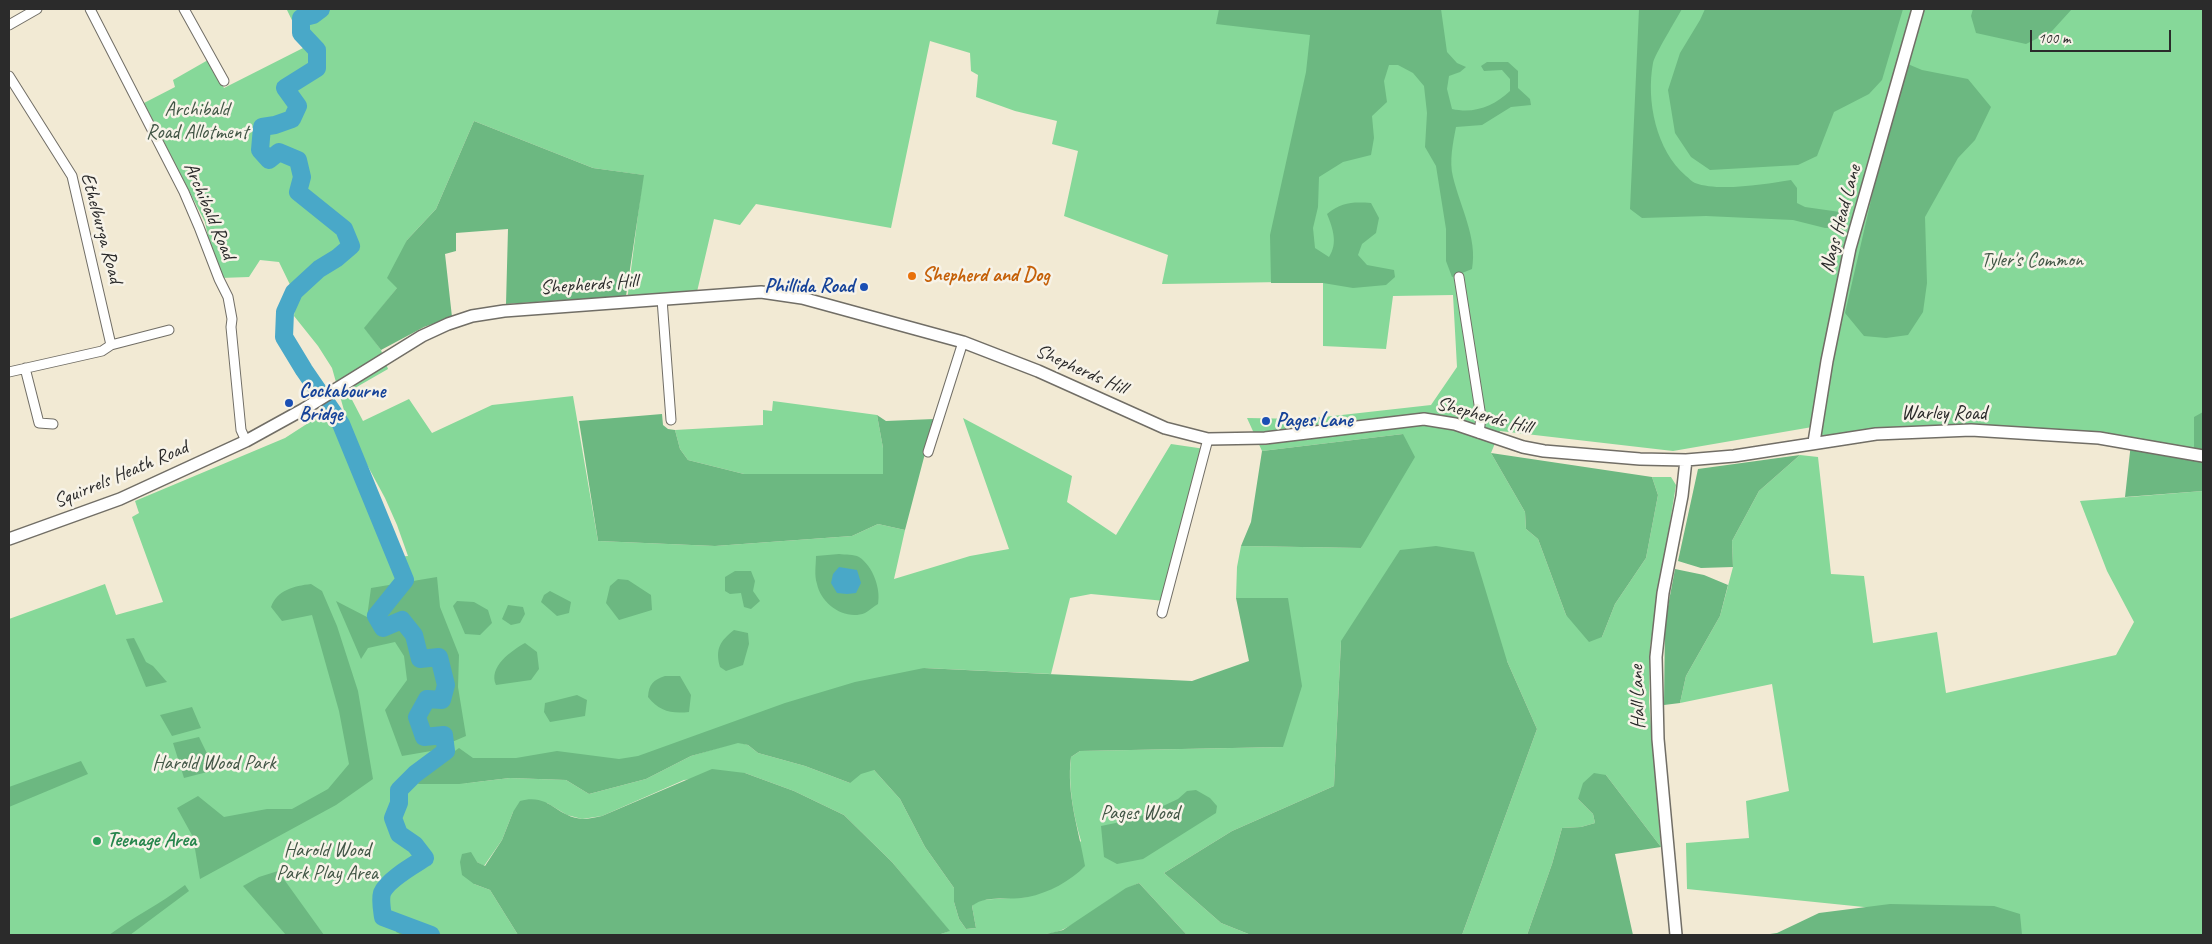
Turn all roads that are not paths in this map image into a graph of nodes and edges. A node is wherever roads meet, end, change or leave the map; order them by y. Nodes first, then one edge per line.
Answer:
1 (37, 9) edge
2 (90, 9) edge
3 (184, 9) edge
4 (1918, 9) edge
5 (9, 25) edge
6 (9, 76) edge
7 (224, 81) dead end
8 (1459, 277) dead end
9 (662, 299) junction
10 (169, 330) dead end
11 (963, 342) junction
12 (111, 345) junction
13 (25, 368) junction
14 (9, 372) edge
15 (671, 420) dead end
16 (53, 424) dead end
17 (1479, 432) junction
18 (1208, 439) junction
19 (246, 441) junction
20 (1814, 442) junction
21 (928, 452) dead end
22 (2203, 456) edge
23 (1686, 460) junction
24 (9, 539) edge
25 (1162, 613) dead end
26 (1676, 935) edge

1 - 5 street
2 - 19 street, Archibald Road
3 - 7 street
4 - 20 street, Nags Head Lane
6 - 12 street, Ethelburga Road
8 - 17 street
9 - 11 street, Shepherds Hill
9 - 15 street
9 - 19 street, Shepherds Hill
10 - 12 street
11 - 18 street, Shepherds Hill
11 - 21 street
12 - 13 street
13 - 14 street
13 - 16 street
17 - 18 street, Shepherds Hill
17 - 23 street, Shepherds Hill
18 - 25 street
19 - 24 street, Squirrels Heath Road
20 - 22 street, Warley Road
20 - 23 street, Warley Road
23 - 26 street, Hall Lane

